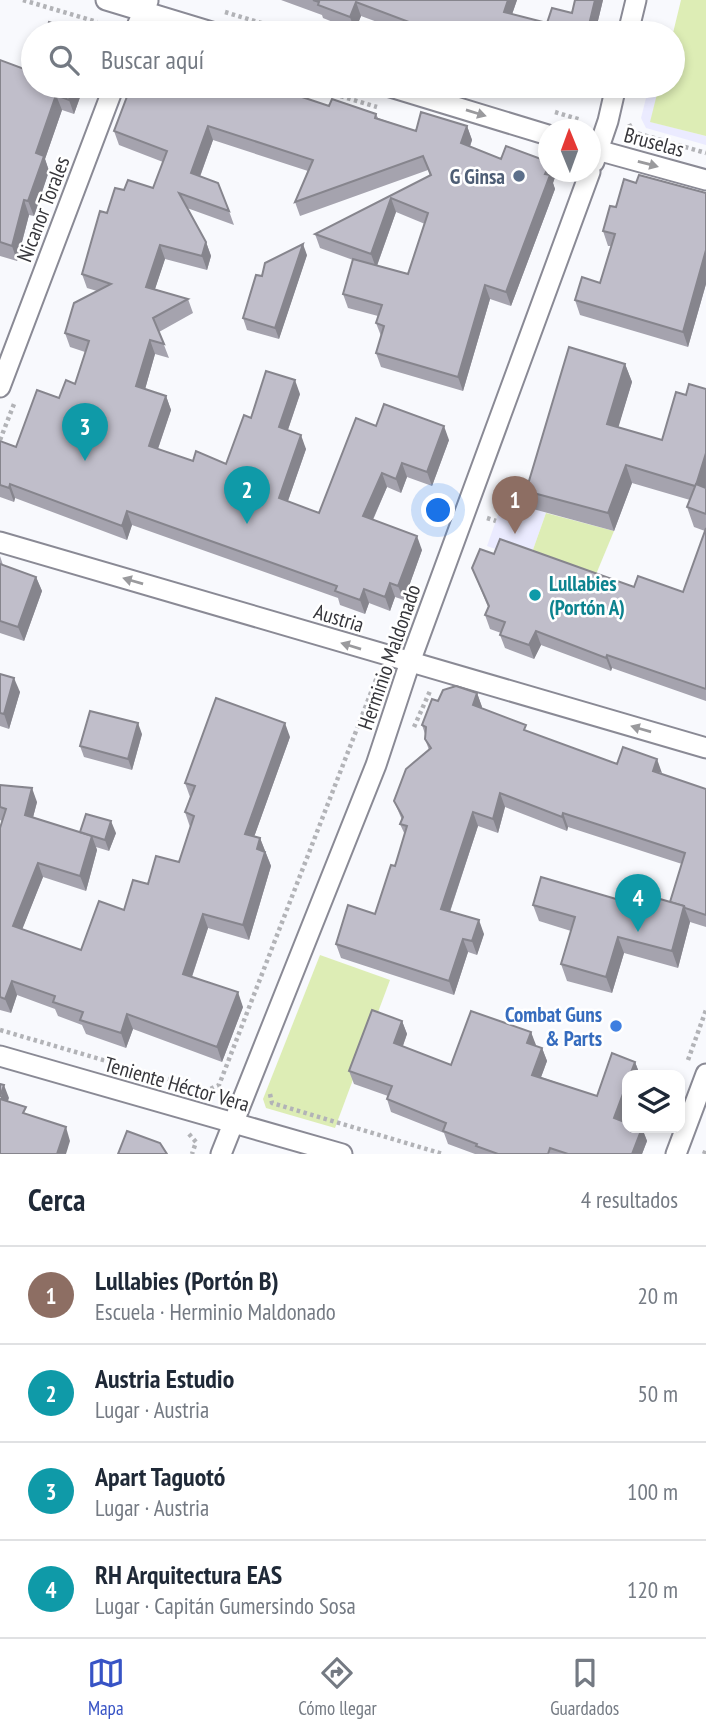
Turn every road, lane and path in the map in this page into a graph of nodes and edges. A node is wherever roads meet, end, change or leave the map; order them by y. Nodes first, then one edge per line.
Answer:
1 (23, 0) edge
2 (106, 0) edge
3 (636, 0) edge
4 (146, 6) edge
5 (221, 11) dead end
6 (93, 21) edge
7 (184, 21) edge
8 (254, 21) edge
9 (631, 21) edge
10 (109, 98) edge
11 (426, 98) edge
12 (613, 98) edge
13 (632, 112) dead end
14 (538, 132) edge
15 (601, 135) edge
16 (601, 151) edge
17 (706, 153) edge
18 (706, 180) edge
19 (586, 182) edge
20 (0, 387) edge
21 (496, 521) dead end
22 (483, 530) dead end
23 (0, 542) edge
24 (410, 662) junction
25 (375, 673) dead end
26 (435, 687) dead end
27 (414, 729) dead end
28 (706, 748) edge
29 (706, 1010) edge
30 (0, 1030) edge
31 (0, 1056) edge
32 (685, 1068) dead end
33 (706, 1074) edge
34 (275, 1083) dead end
35 (272, 1103) junction
36 (269, 1109) dead end
37 (233, 1124) junction
38 (221, 1154) edge
39 (342, 1154) edge
40 (443, 1154) edge
41 (676, 1154) edge

1 - 6 path
2 - 4 street
3 - 9 street
4 - 7 street
5 - 8 path
10 - 20 street, Nicanor Torales
11 -> 14 street
12 - 15 street, Herminio Maldonado
13 - 17 path
16 -> 18 street, Bruselas
19 - 24 street, Herminio Maldonado
21 - 22 path
24 -> 23 street, Austria
28 -> 24 street, Austria
24 - 37 street, Herminio Maldonado
25 - 30 path
26 - 27 path
29 - 32 path
31 - 37 street, Teniente Héctor Vera
33 - 41 street
34 - 35 path
35 - 36 path
35 - 40 path
37 - 38 street, Herminio Maldonado
37 - 39 street, Teniente Héctor Vera

